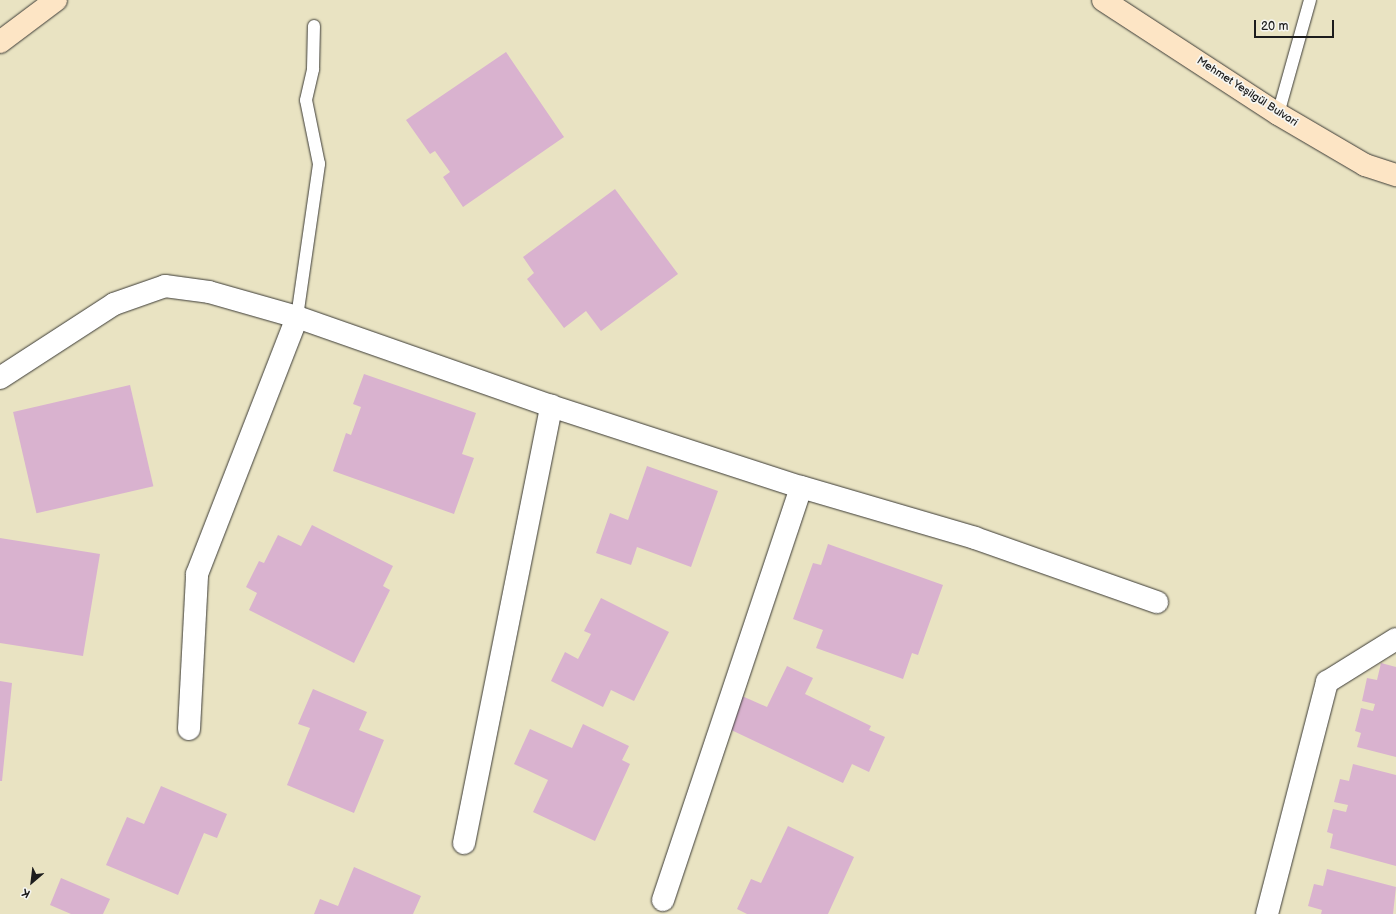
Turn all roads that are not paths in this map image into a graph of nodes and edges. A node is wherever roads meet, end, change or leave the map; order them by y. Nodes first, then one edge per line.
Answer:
1 (56, 0) edge
2 (1103, 0) edge
3 (1310, 0) edge
4 (314, 26) dead end
5 (0, 42) edge
6 (1278, 114) junction
7 (1396, 176) edge
8 (297, 317) junction
9 (0, 378) edge
10 (551, 406) junction
11 (801, 487) junction
12 (1157, 602) dead end
13 (1396, 639) edge
14 (189, 729) dead end
15 (464, 843) dead end
16 (663, 900) dead end
17 (1267, 914) edge

1 - 5 main road
2 - 6 main road, Mehmet Yeşilgül Bulvari
3 - 6 lane
4 - 8 lane
6 - 7 main road, Mehmet Yeşilgül Bulvari
8 - 9 street
8 - 10 street
8 - 14 street
10 - 11 street
10 - 15 street
11 - 12 street
11 - 16 street
13 - 17 street

